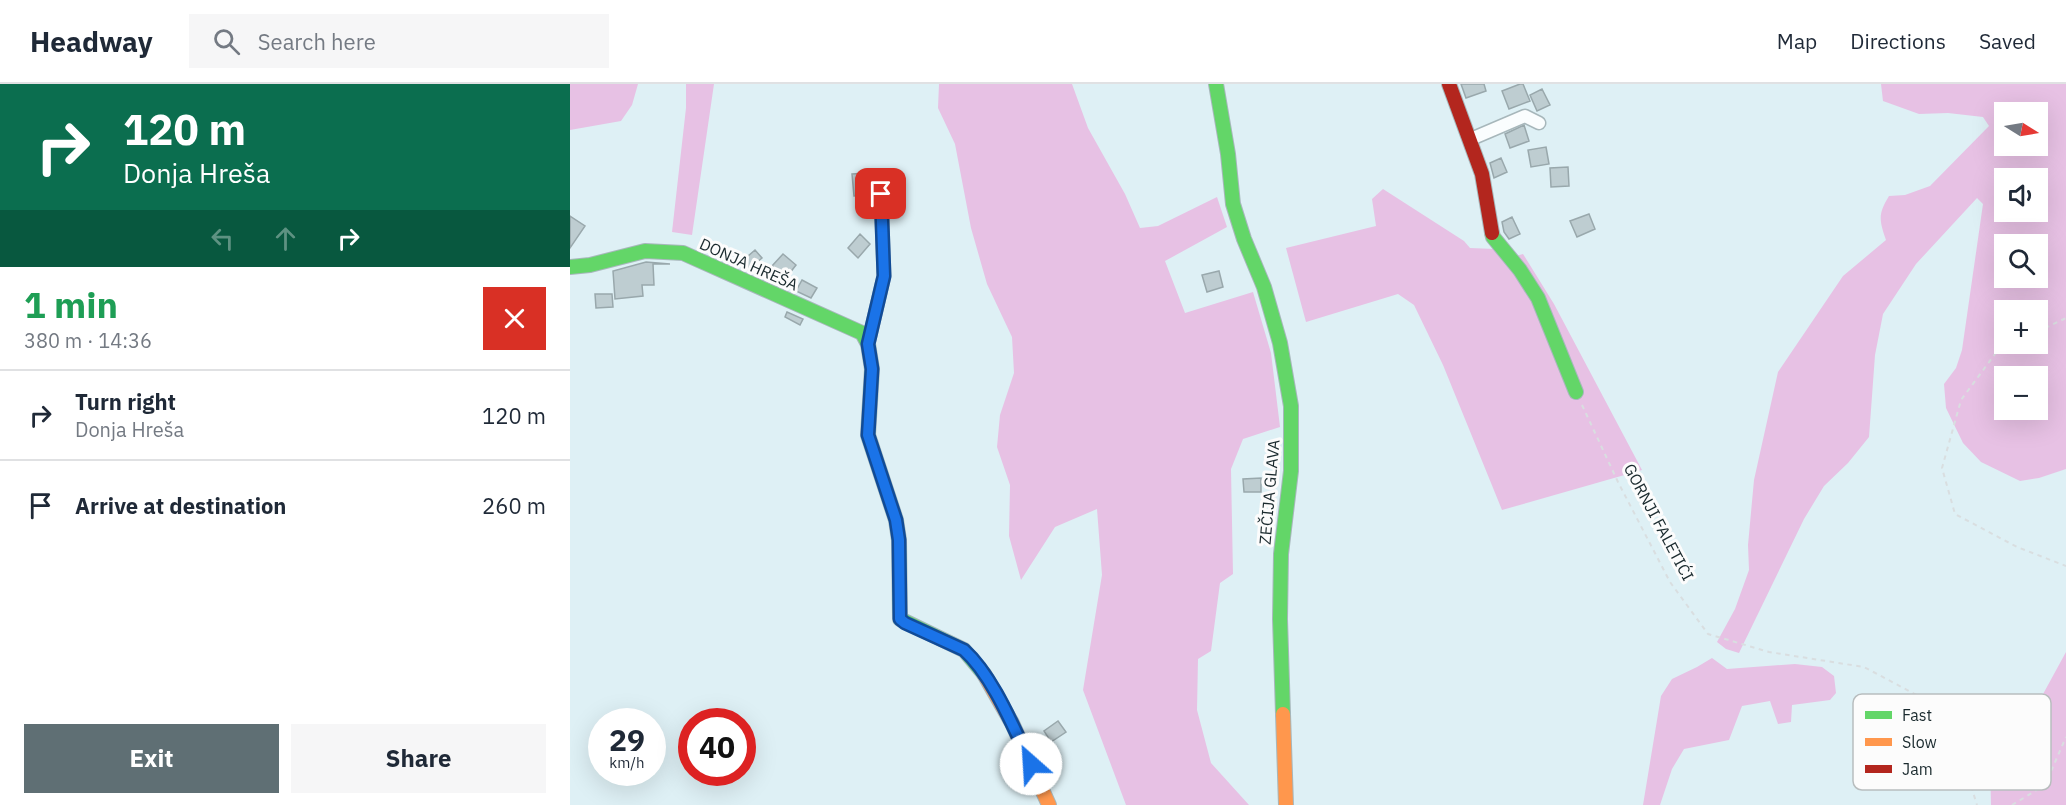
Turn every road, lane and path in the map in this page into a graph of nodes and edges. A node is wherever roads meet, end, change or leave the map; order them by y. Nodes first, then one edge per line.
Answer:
1 (1216, 84) edge
2 (1449, 84) edge
3 (1539, 123) dead end
4 (1471, 139) junction
5 (881, 194) dead end
6 (570, 267) edge
7 (2066, 318) edge
8 (2048, 327) edge
9 (868, 344) junction
10 (1995, 354) edge
11 (1576, 392) joint
12 (2066, 566) edge
13 (1915, 694) edge
14 (2066, 737) edge
15 (2051, 770) edge
16 (1972, 790) edge
17 (2036, 790) edge
18 (1049, 805) edge
19 (1286, 805) edge
20 (1977, 805) edge
21 (2012, 805) edge

1 - 19 street, ZEČIJA GLAVA
2 - 4 street
3 - 4 street
4 - 11 street
5 - 9 street
6 - 9 street, DONJA HREŠA
7 - 8 path
9 - 18 street
10 - 12 path
11 - 13 path, GORNJI FALETIĆI
14 - 15 path
16 - 20 path, GORNJI FALETIĆI
17 - 21 path

